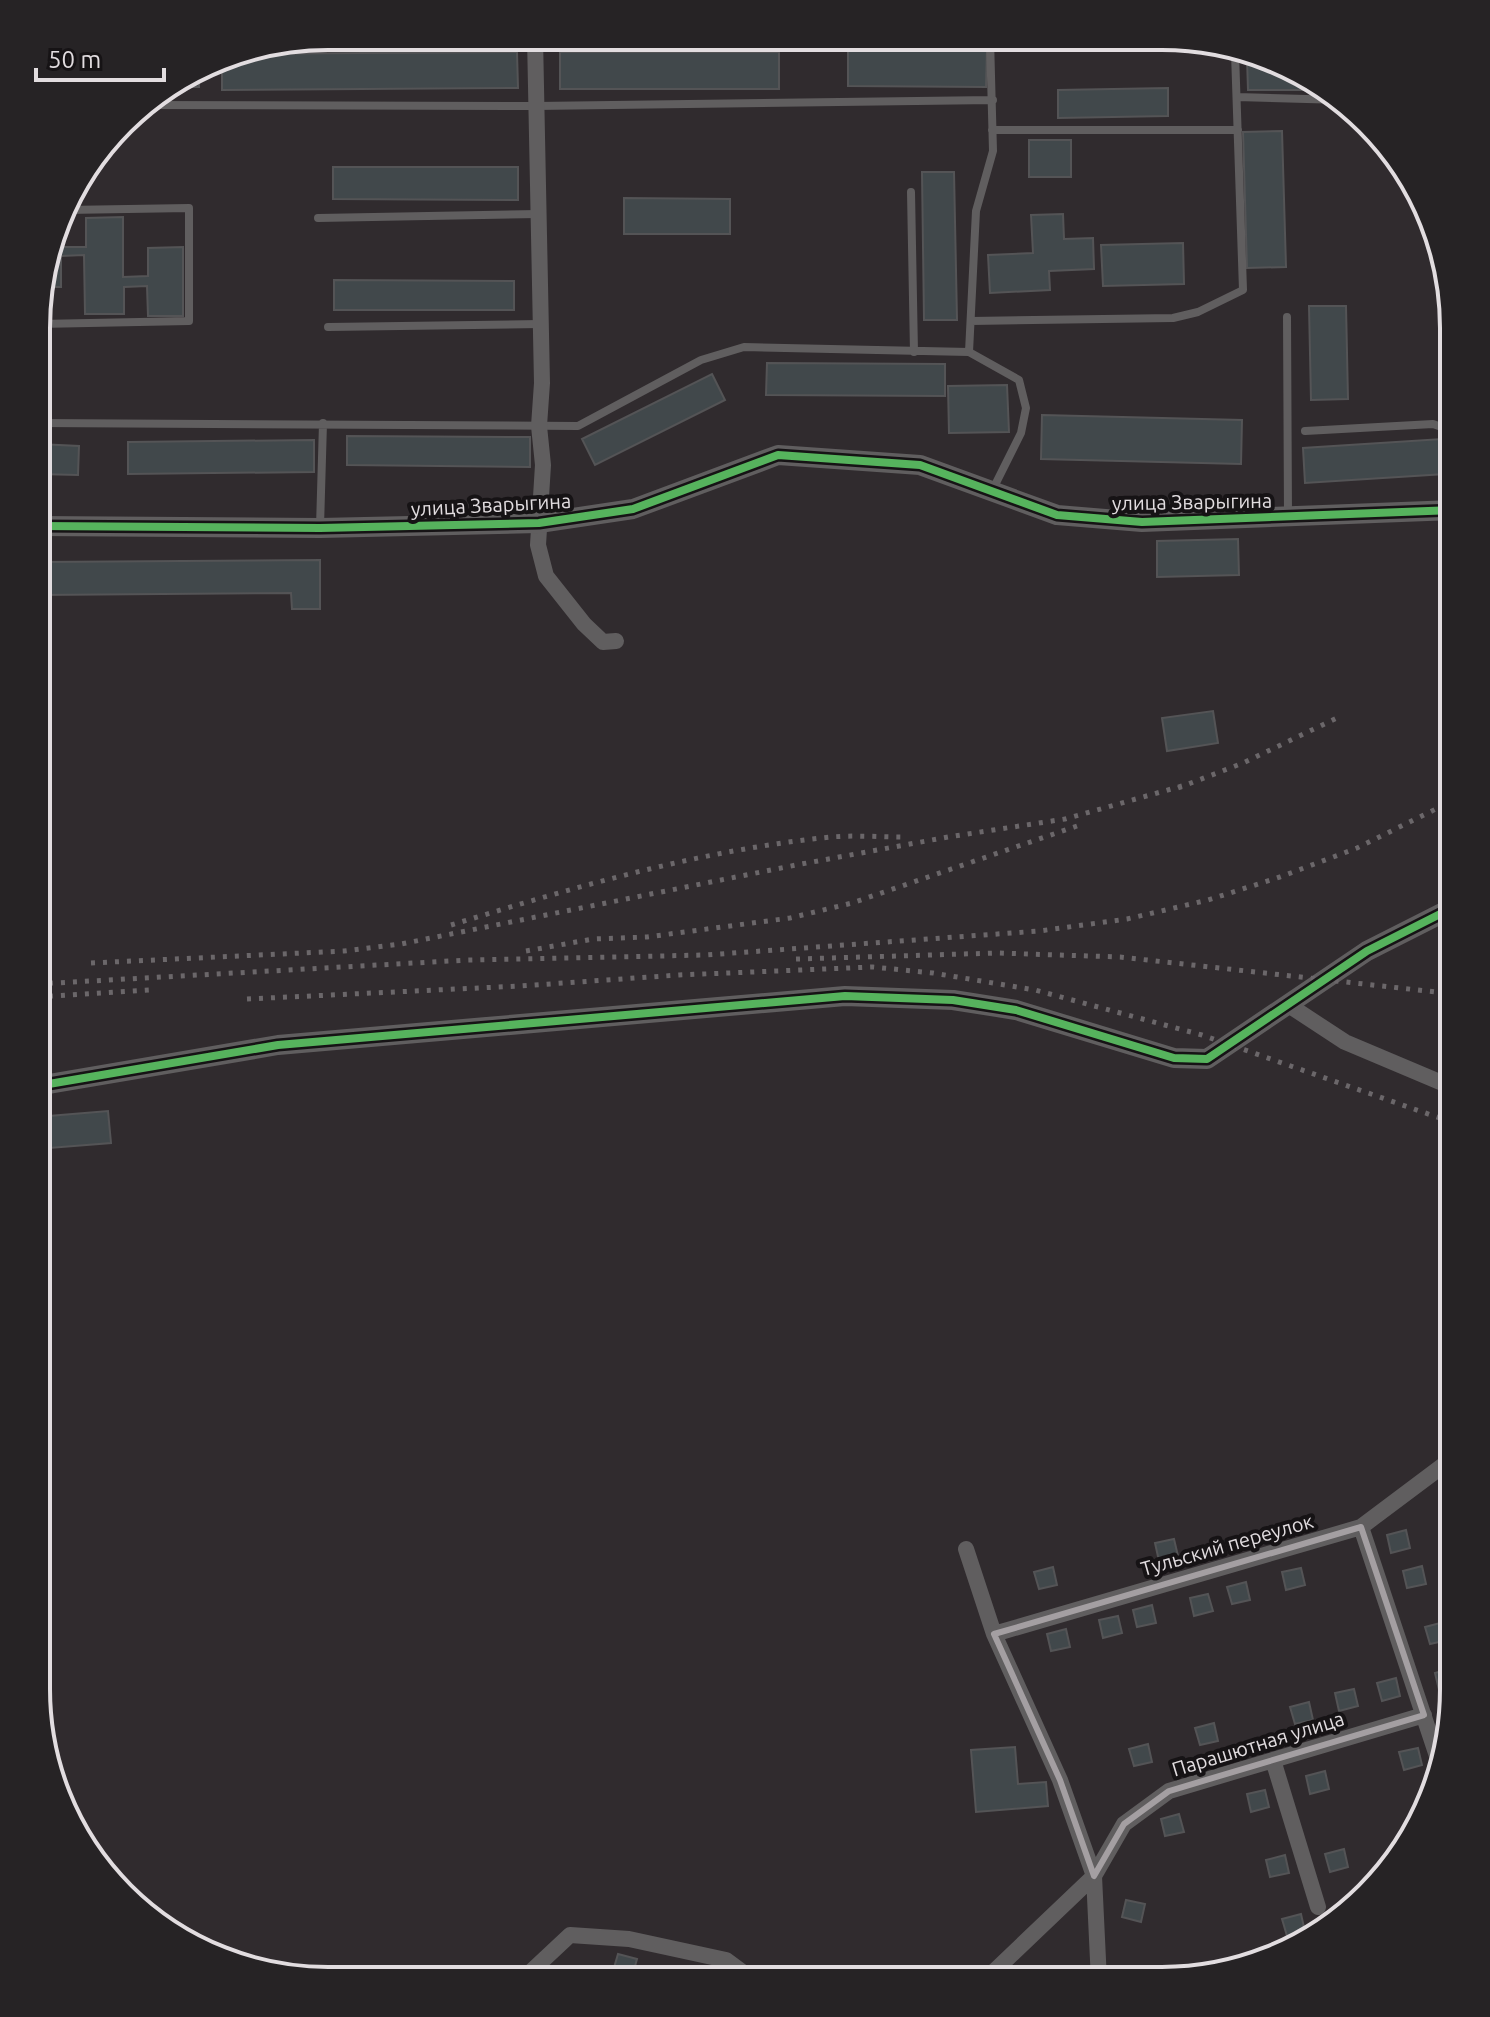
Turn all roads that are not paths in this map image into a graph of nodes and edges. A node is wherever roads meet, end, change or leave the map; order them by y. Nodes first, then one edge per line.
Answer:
1 (991, 50) edge
2 (535, 51) edge
3 (1235, 59) edge
4 (1237, 97) junction
5 (1320, 99) edge
6 (993, 100) junction
7 (163, 105) edge
8 (536, 106) junction
9 (992, 130) junction
10 (1238, 130) junction
11 (911, 192) dead end
12 (77, 210) edge
13 (538, 214) junction
14 (318, 218) dead end
15 (1287, 317) dead end
16 (971, 321) junction
17 (50, 324) edge
18 (540, 324) junction
19 (328, 327) dead end
20 (914, 352) junction
21 (969, 352) junction
22 (50, 423) edge
23 (323, 423) junction
24 (539, 426) junction
25 (1440, 426) edge
26 (1305, 431) dead end
27 (992, 490) junction
28 (1440, 511) edge
29 (1288, 516) junction
30 (539, 523) junction
31 (50, 526) edge
32 (320, 528) junction
33 (616, 641) dead end
34 (1440, 914) edge
35 (1287, 1004) junction
36 (1439, 1082) edge
37 (50, 1084) edge
38 (1439, 1468) edge
39 (1361, 1527) junction
40 (966, 1549) dead end
41 (994, 1634) junction
42 (1424, 1715) junction
43 (1434, 1747) edge
44 (1273, 1760) junction
45 (1094, 1876) junction
46 (1318, 1907) dead end
47 (536, 1967) edge
48 (735, 1967) edge
49 (999, 1967) edge
50 (1098, 1967) edge

1 - 6 lane
2 - 8 street
3 - 4 lane
4 - 5 lane
4 - 10 lane
6 - 8 lane
6 - 9 lane
7 - 8 lane
8 - 13 street
9 - 10 lane
9 - 16 lane
10 - 16 lane
11 - 20 lane
12 - 17 lane
13 - 14 lane
13 - 18 street
15 - 29 lane
16 - 21 lane
18 - 19 lane
18 - 24 street
20 - 21 lane
20 - 24 lane
21 - 27 lane
22 - 23 lane
23 - 24 lane
23 - 32 lane
24 - 30 street
25 - 26 lane
27 - 29 street, улица Зварыгина
27 - 30 street, улица Зварыгина
28 - 29 street, улица Зварыгина
30 - 32 street, улица Зварыгина
30 - 33 street
31 - 32 street, улица Зварыгина
34 - 35 street
35 - 36 street
35 - 37 street
38 - 39 street, Тульский переулок
39 - 41 street, Тульский переулок
39 - 42 street
40 - 41 street
41 - 45 street
42 - 43 street
42 - 44 street, Парашютная улица
44 - 45 street, Парашютная улица
44 - 46 street
45 - 49 street, Парашютная улица
45 - 50 street
47 - 48 street

